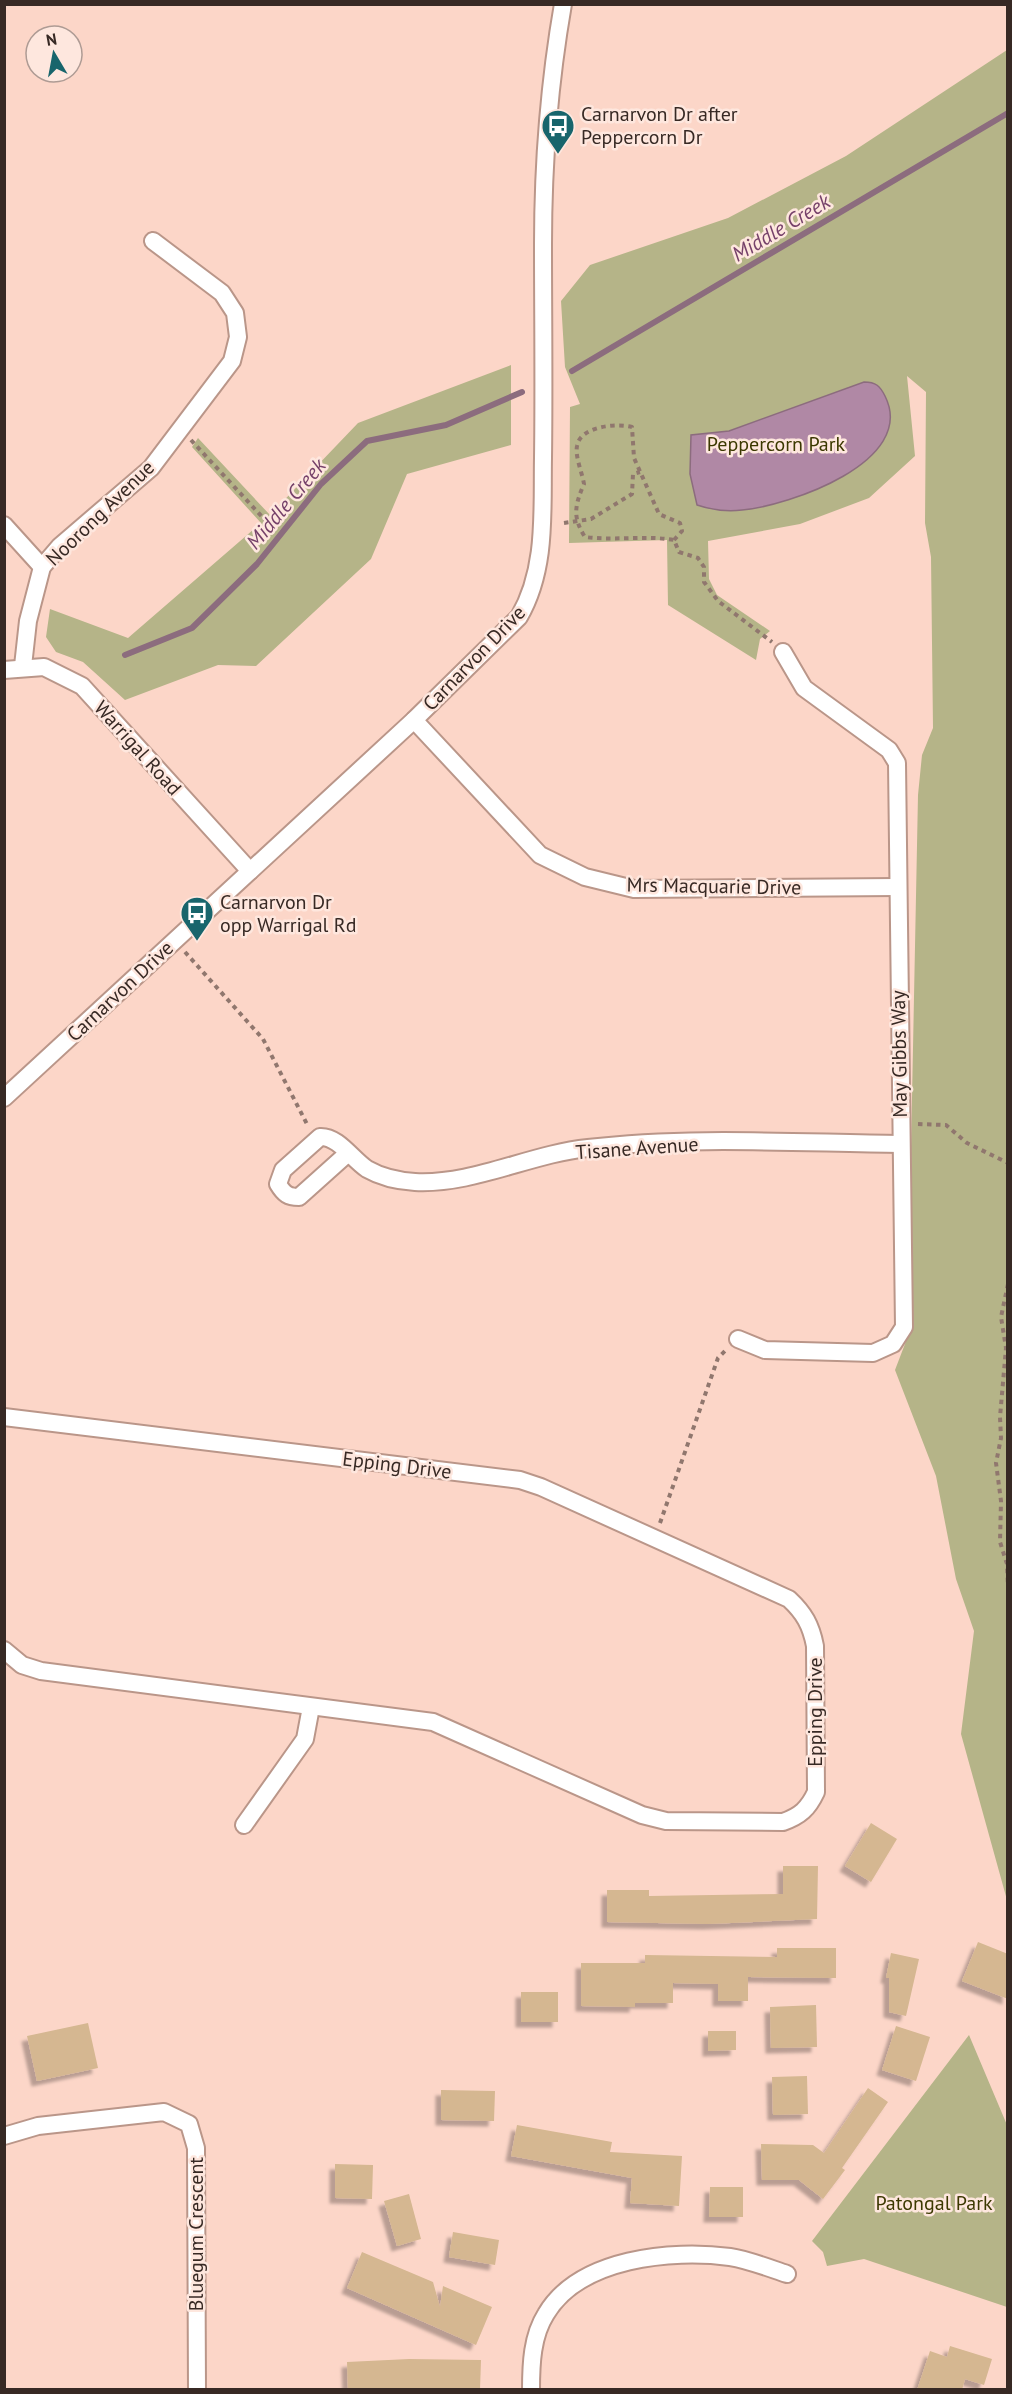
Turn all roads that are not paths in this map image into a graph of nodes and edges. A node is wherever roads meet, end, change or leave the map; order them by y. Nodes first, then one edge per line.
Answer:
1 (563, 4) edge
2 (153, 241) dead end
3 (4, 525) edge
4 (42, 567) junction
5 (783, 652) road end
6 (23, 666) junction
7 (4, 669) edge
8 (414, 720) junction
9 (250, 871) junction
10 (897, 887) junction
11 (4, 1098) edge
12 (900, 1144) junction
13 (347, 1154) junction
14 (738, 1339) road end
15 (4, 1417) edge
16 (4, 1650) edge
17 (311, 1707) junction
18 (244, 1825) dead end
19 (4, 2136) edge
20 (787, 2274) dead end
21 (197, 2390) edge
22 (531, 2390) edge

1 - 8 street, Carnarvon Drive
2 - 4 street, Noorong Avenue
3 - 4 street
4 - 6 street, Noorong Avenue
5 - 10 street, May Gibbs Way
6 - 7 street, Warrigal Road
6 - 9 street, Warrigal Road
8 - 9 street, Carnarvon Drive
8 - 10 street, Mrs Macquarie Drive
9 - 11 street, Carnarvon Drive
10 - 12 street, May Gibbs Way
12 - 13 street, Tisane Avenue
12 - 14 street, May Gibbs Way
13 - 13 street, Tisane Avenue
15 - 17 street, Epping Drive
16 - 17 street, Epping Drive
17 - 18 street
19 - 21 street, Bluegum Crescent
20 - 22 street

